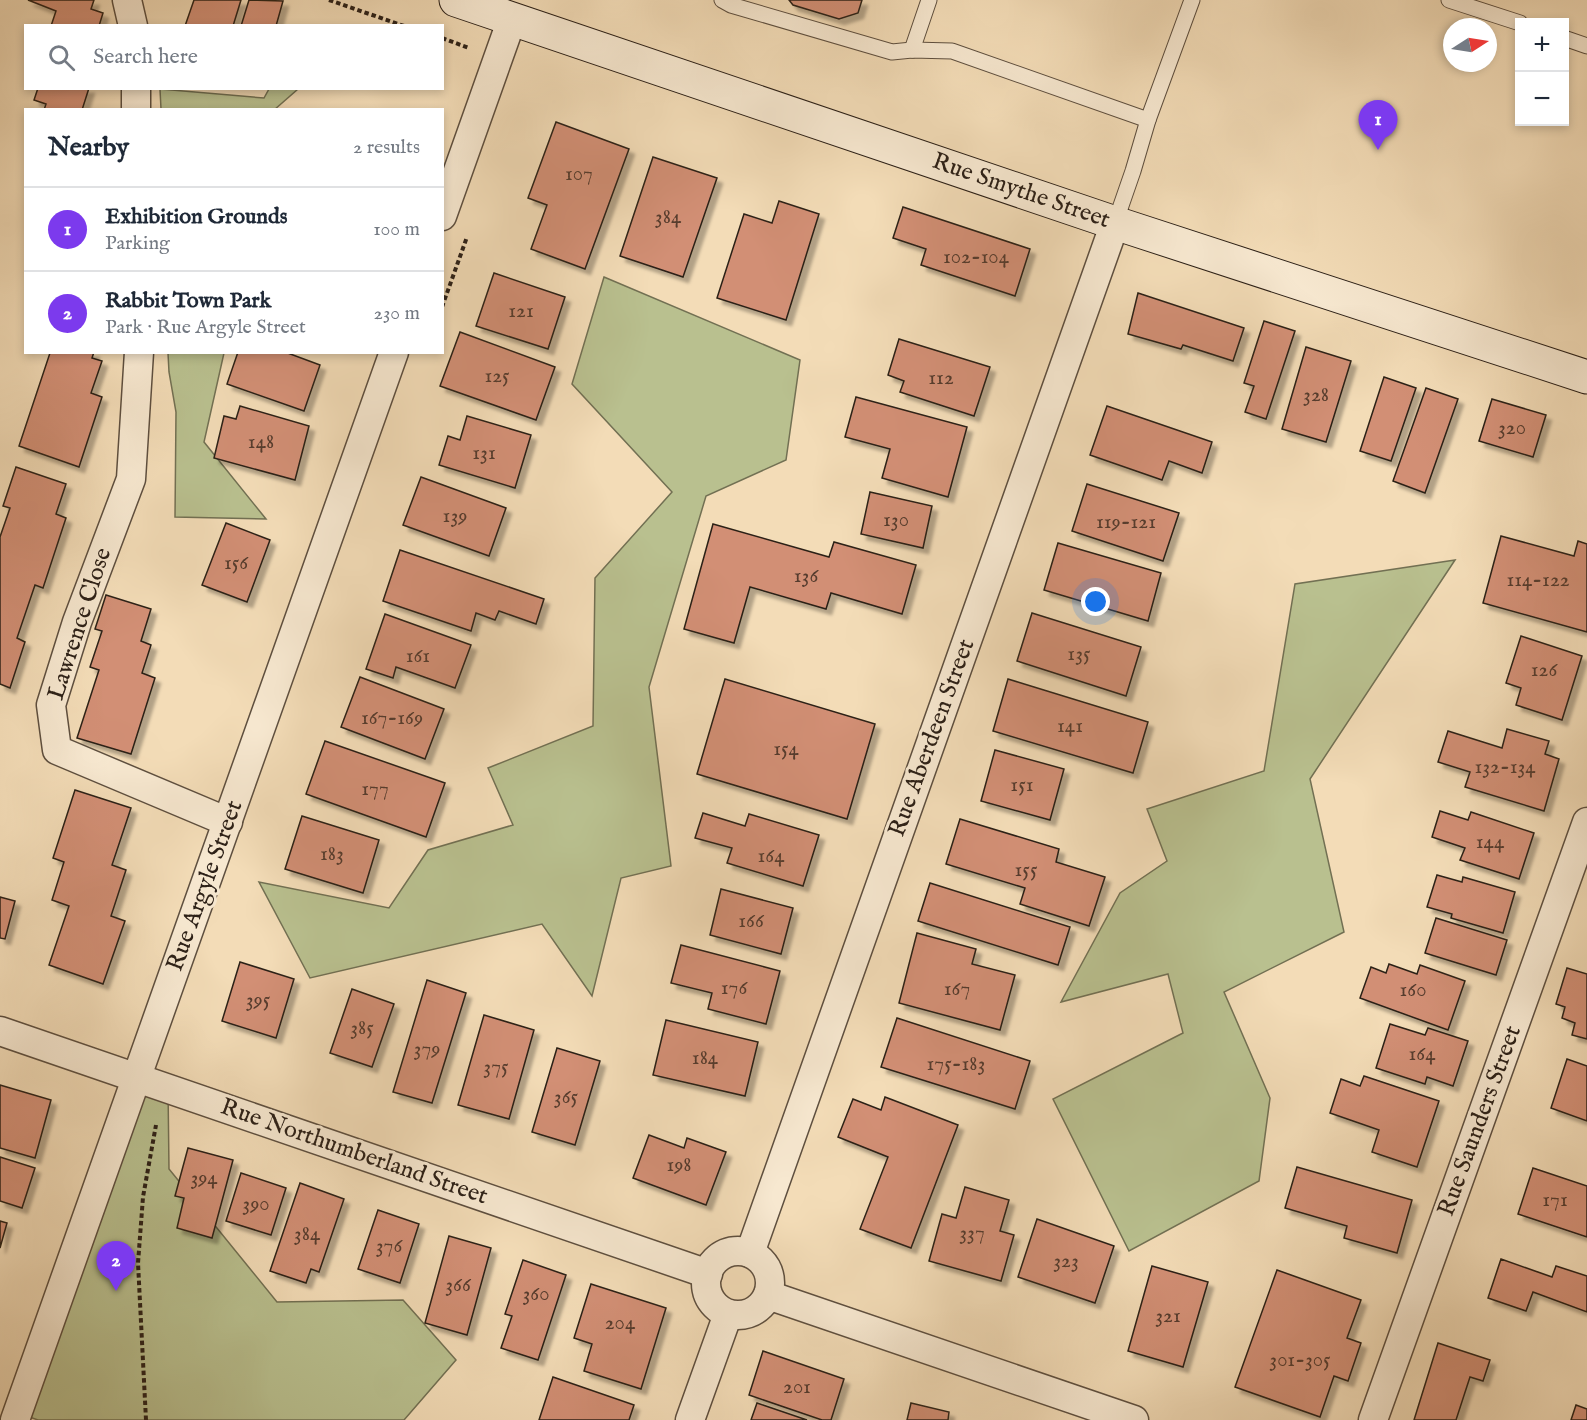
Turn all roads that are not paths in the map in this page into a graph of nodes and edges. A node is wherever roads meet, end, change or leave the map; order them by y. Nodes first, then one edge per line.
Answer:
1 (127, 0) edge
2 (456, 0) edge
3 (722, 0) edge
4 (929, 0) edge
5 (1192, 0) edge
6 (1449, 0) edge
7 (512, 19) junction
8 (1515, 21) edge
9 (133, 24) edge
10 (1569, 41) edge
11 (1587, 46) edge
12 (912, 50) junction
13 (136, 90) edge
14 (136, 108) edge
15 (1148, 120) junction
16 (444, 210) edge
17 (1115, 223) junction
18 (140, 354) edge
19 (393, 354) edge
20 (1587, 377) edge
21 (228, 822) junction
22 (1587, 822) edge
23 (0, 1030) edge
24 (138, 1078) junction
25 (750, 1253) junction
26 (708, 1274) junction
27 (768, 1294) junction
28 (729, 1314) junction
29 (15, 1420) edge
30 (690, 1420) edge
31 (1134, 1420) edge
32 (1373, 1420) edge

1 - 9 street
2 - 7 main road, Rue Smythe Street
3 - 12 lane
4 - 12 lane
5 - 15 lane
6 - 8 lane
7 - 16 street
7 - 17 main road, Rue Smythe Street
10 - 11 lane
12 - 15 lane
13 - 14 street
15 - 17 lane
17 - 20 main road, Rue Smythe Street
17 - 25 street, Rue Aberdeen Street
18 - 21 street, Lawrence Close
19 - 21 street, Rue Argyle Street
21 - 24 street, Rue Argyle Street
22 - 32 street, Rue Saunders Street
23 - 24 street, Rue Northumberland Street
24 - 26 street, Rue Northumberland Street
24 - 29 street, Rue Argyle Street
25 - 26 street
25 - 27 street
26 - 28 street
27 - 28 street
27 - 31 street
28 - 30 street

